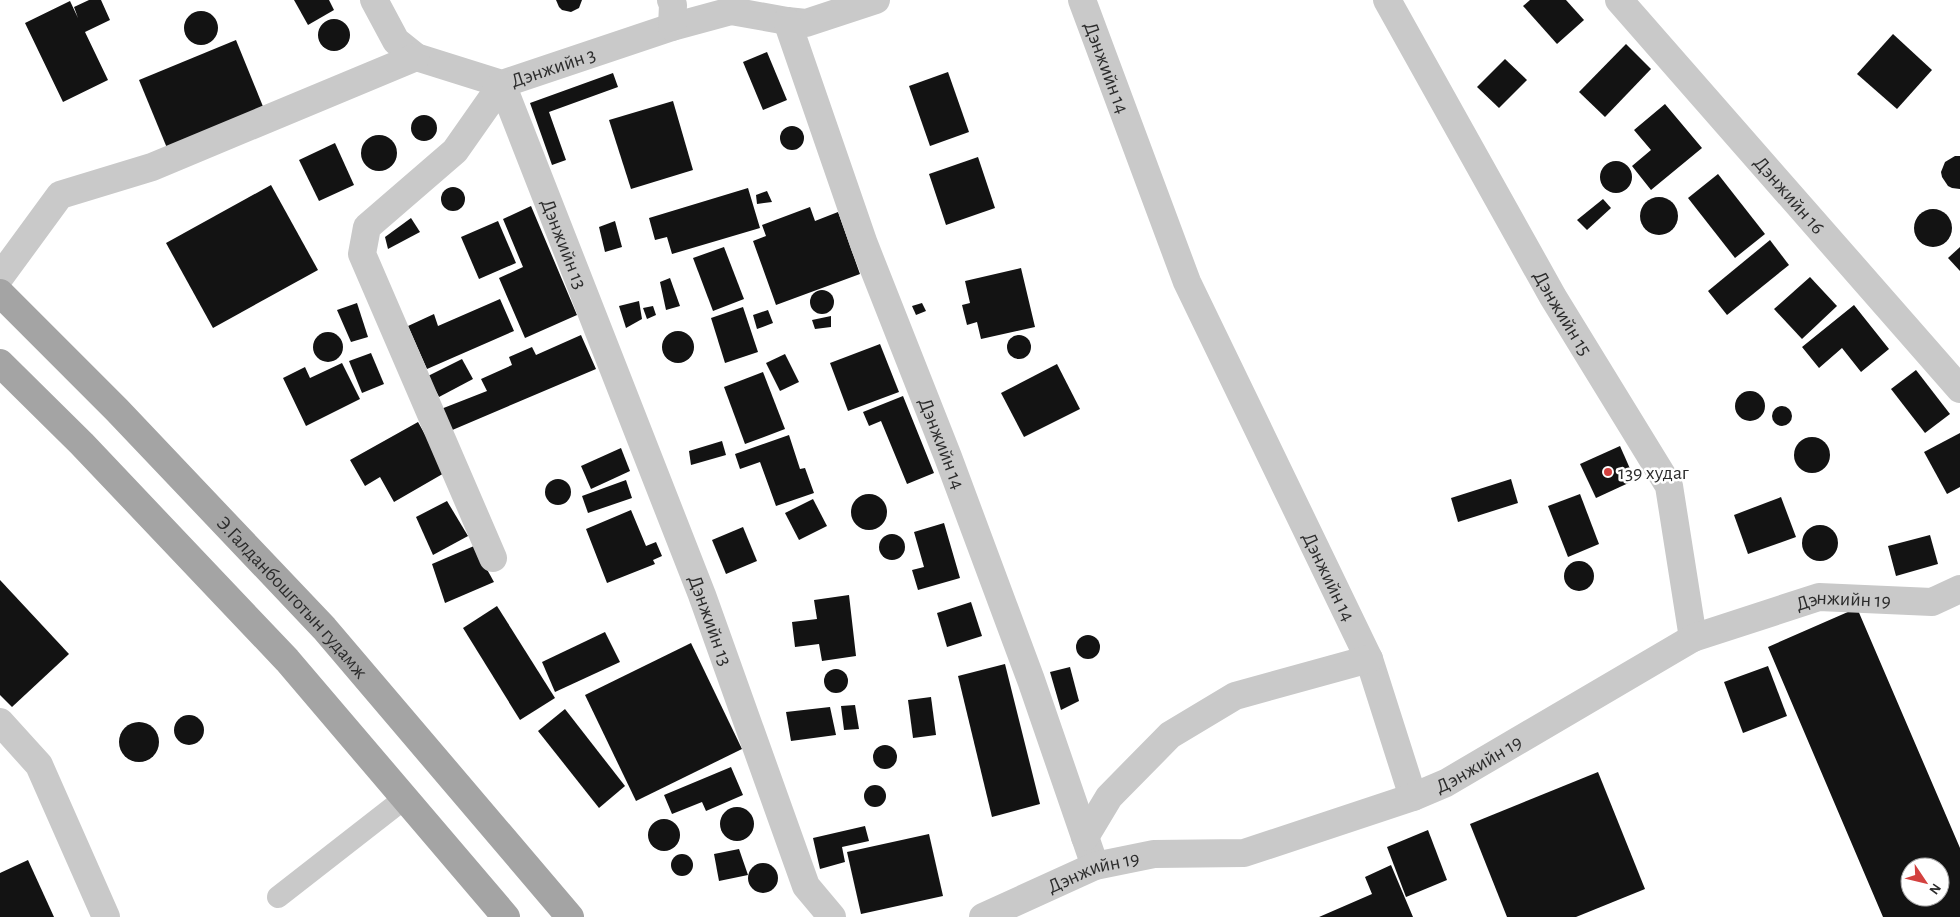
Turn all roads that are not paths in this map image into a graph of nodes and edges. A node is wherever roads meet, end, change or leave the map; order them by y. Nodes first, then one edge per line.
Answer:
1 (374, 0) edge
2 (876, 0) edge
3 (1082, 0) edge
4 (1387, 0) edge
5 (1619, 0) edge
6 (674, 8) edge
7 (787, 21) junction
8 (416, 57) junction
9 (502, 84) junction
10 (0, 277) edge
11 (0, 293) edge
12 (0, 363) edge
13 (1960, 389) edge
14 (493, 558) dead end
15 (1960, 589) edge
16 (1693, 638) junction
17 (1369, 659) junction
18 (0, 722) edge
19 (1413, 797) junction
20 (405, 798) junction
21 (1085, 837) junction
22 (1095, 866) junction
23 (278, 897) dead end
24 (106, 917) edge
25 (506, 917) edge
26 (570, 917) edge
27 (832, 917) edge
28 (983, 917) edge

1 - 8 street, Дэнжийн 3
2 - 7 street, Дэнжийн 3
3 - 17 street, Дэнжийн 14
4 - 16 street, Дэнжийн 15
5 - 13 street, Дэнжийн 16
6 - 7 street, Дэнжийн 3
6 - 9 street, Дэнжийн 3
7 - 21 street, Дэнжийн 14
8 - 9 street, Дэнжийн 3
8 - 10 street
9 - 14 street
9 - 27 street, Дэнжийн 13
11 - 26 main road, Э.Галданбошготын гудамж
12 - 20 main road
15 - 16 street, Дэнжийн 19
16 - 19 street, Дэнжийн 19
17 - 19 street, Дэнжийн 14
17 - 21 street
18 - 24 street
19 - 22 street, Дэнжийн 19
20 - 23 lane
20 - 25 main road
21 - 22 street, Дэнжийн 14
22 - 28 street, Дэнжийн 19

